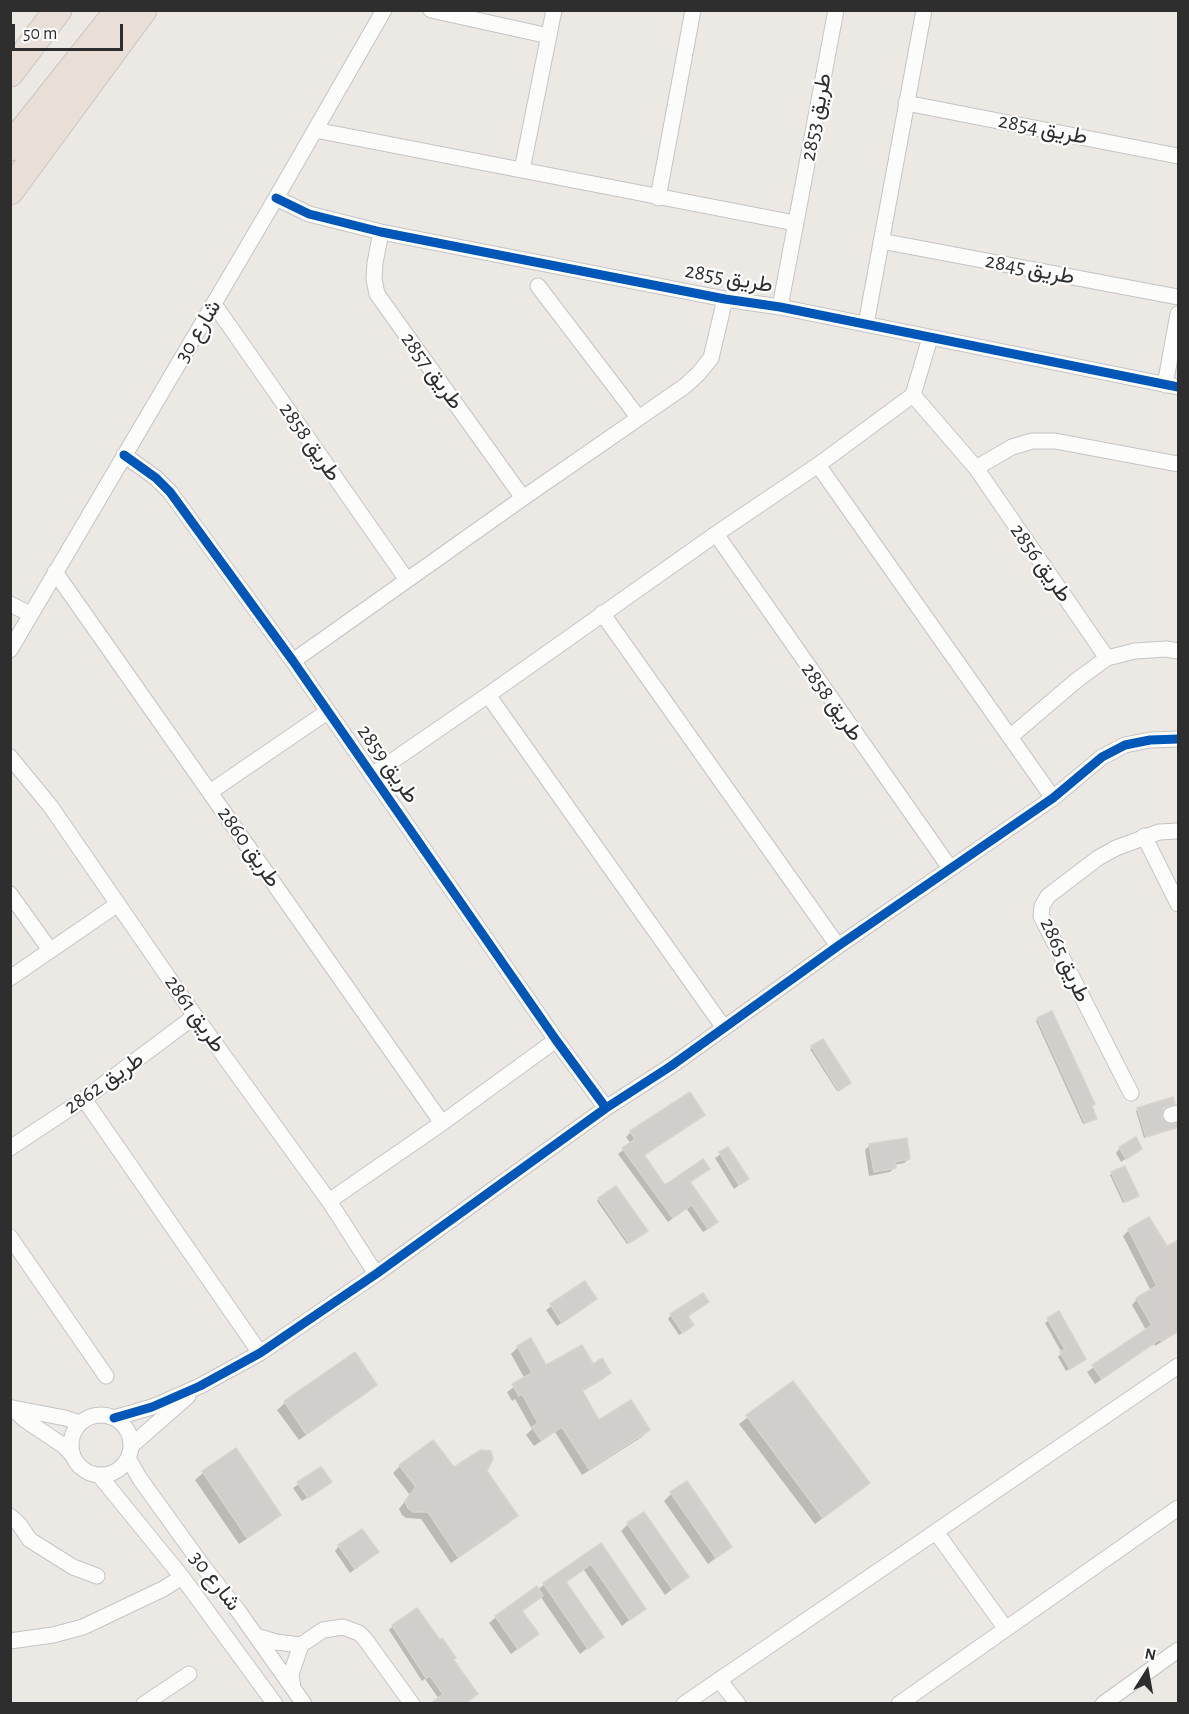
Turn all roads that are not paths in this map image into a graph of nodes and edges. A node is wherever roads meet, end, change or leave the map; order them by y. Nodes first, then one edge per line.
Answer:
1 (58, 10) edge
2 (119, 10) edge
3 (143, 10) edge
4 (384, 10) edge
5 (431, 10) edge
6 (554, 10) edge
7 (693, 10) edge
8 (836, 10) edge
9 (924, 10) edge
10 (549, 36) junction
11 (10, 73) edge
12 (906, 103) junction
13 (315, 130) junction
14 (10, 147) edge
15 (1179, 156) edge
16 (522, 170) junction
17 (10, 191) edge
18 (276, 198) junction
19 (658, 198) junction
20 (795, 223) junction
21 (381, 232) junction
22 (881, 241) junction
23 (538, 286) dead end
24 (1179, 297) edge
25 (725, 299) junction
26 (214, 304) junction
27 (780, 307) junction
28 (1179, 314) edge
29 (866, 324) junction
30 (930, 338) junction
31 (1172, 386) edge
32 (913, 395) junction
33 (638, 417) junction
34 (124, 455) junction
35 (1179, 464) edge
36 (818, 465) junction
37 (976, 468) junction
38 (523, 498) junction
39 (716, 534) junction
40 (55, 572) junction
41 (407, 580) junction
42 (10, 604) edge
43 (602, 613) junction
44 (30, 615) junction
45 (10, 650) edge
46 (1179, 651) edge
47 (1107, 658) junction
48 (293, 661) junction
49 (488, 695) junction
50 (327, 712) junction
51 (1010, 737) junction
52 (1179, 739) edge
53 (10, 757) edge
54 (372, 775) junction
55 (210, 792) junction
56 (1053, 798) junction
57 (1179, 831) edge
58 (1144, 836) junction
59 (950, 868) junction
60 (10, 894) edge
61 (118, 904) junction
62 (1179, 904) edge
63 (838, 946) junction
64 (50, 950) junction
65 (10, 978) edge
66 (195, 1016) junction
67 (724, 1028) junction
68 (556, 1040) junction
69 (1131, 1093) dead end
70 (84, 1099) junction
71 (606, 1108) junction
72 (442, 1123) junction
73 (10, 1148) edge
74 (328, 1201) junction
75 (10, 1238) edge
76 (376, 1274) junction
77 (260, 1353) junction
78 (1179, 1366) edge
79 (106, 1376) dead end
80 (200, 1386) junction
81 (11, 1407) edge
82 (114, 1418) junction
83 (80, 1423) junction
84 (130, 1452) junction
85 (72, 1455) junction
86 (99, 1475) junction
87 (1179, 1508) edge
88 (10, 1516) edge
89 (936, 1532) junction
90 (97, 1576) dead end
91 (182, 1577) junction
92 (1006, 1629) junction
93 (256, 1636) junction
94 (10, 1641) edge
95 (300, 1645) junction
96 (1179, 1650) edge
97 (189, 1674) dead end
98 (719, 1680) junction
99 (293, 1687) junction
100 (144, 1704) edge
101 (275, 1704) edge
102 (304, 1704) edge
103 (412, 1704) edge
104 (684, 1704) edge
105 (738, 1704) edge
106 (899, 1704) edge
107 (1103, 1704) edge

1 - 11 highway
2 - 14 highway
3 - 17 highway
4 - 13 street, شارع 30
5 - 10 street
6 - 10 street
7 - 19 street
8 - 20 street, طريق 2853
9 - 12 street
10 - 16 street
12 - 15 street, طريق 2854
12 - 22 street
13 - 16 street
13 - 18 street, شارع 30
16 - 19 street
18 - 21 street, طريق 2855
18 - 26 street, شارع 30
19 - 20 street
20 - 27 street, طريق 2853
21 - 25 street, طريق 2855
21 - 38 street, طريق 2857
22 - 24 street, طريق 2845
22 - 29 street
23 - 33 street
25 - 27 street, طريق 2855
25 - 33 street
26 - 34 street, شارع 30
26 - 41 street, طريق 2858
27 - 29 street, طريق 2855
28 - 31 street
29 - 30 street, طريق 2855
30 - 31 street, طريق 2855
30 - 32 street
32 - 36 street
32 - 37 street, طريق 2856
33 - 38 street
34 - 40 street, شارع 30
34 - 48 street, طريق 2859
35 - 37 street
36 - 39 street
36 - 51 street
37 - 47 street, طريق 2856
38 - 41 street
39 - 43 street
39 - 59 street, طريق 2858
40 - 44 street, شارع 30
40 - 55 street, طريق 2860
41 - 48 street
42 - 44 street
43 - 49 street
43 - 63 street
44 - 45 street, شارع 30
46 - 47 street
47 - 51 street
48 - 50 street, طريق 2859
49 - 54 street
49 - 67 street
50 - 54 street, طريق 2859
50 - 55 street
51 - 56 street
52 - 56 street
53 - 61 street, طريق 2861
54 - 68 street, طريق 2859
55 - 72 street, طريق 2860
56 - 59 street
57 - 58 street, طريق 2865
58 - 62 street
58 - 69 street, طريق 2865
59 - 63 street
60 - 64 street
61 - 64 street
61 - 66 street, طريق 2861
63 - 67 street
64 - 65 street
66 - 70 street, طريق 2862
66 - 74 street, طريق 2861
67 - 71 street
68 - 71 street, طريق 2859
68 - 72 street
70 - 73 street, طريق 2862
70 - 77 street
71 - 76 street
72 - 74 street
74 - 76 street, طريق 2861
75 - 79 street
76 - 77 street
77 - 80 street
78 - 89 street
80 - 82 street
80 - 84 street
81 - 83 street, شارع 30
81 - 85 street, شارع 30
82 - 83 street, شارع 30
82 - 84 street, شارع 30
83 - 85 street
84 - 86 street
84 - 93 street, شارع 30
85 - 86 street, شارع 30
86 - 91 street, شارع 30
87 - 92 street
88 - 90 street
89 - 92 street
89 - 98 street
91 - 94 street
91 - 101 street, شارع 30
92 - 106 street
93 - 95 street
93 - 99 street, شارع 30
95 - 99 street
95 - 103 street
96 - 107 street
97 - 100 street
98 - 104 street
98 - 105 street
99 - 102 street, شارع 30

